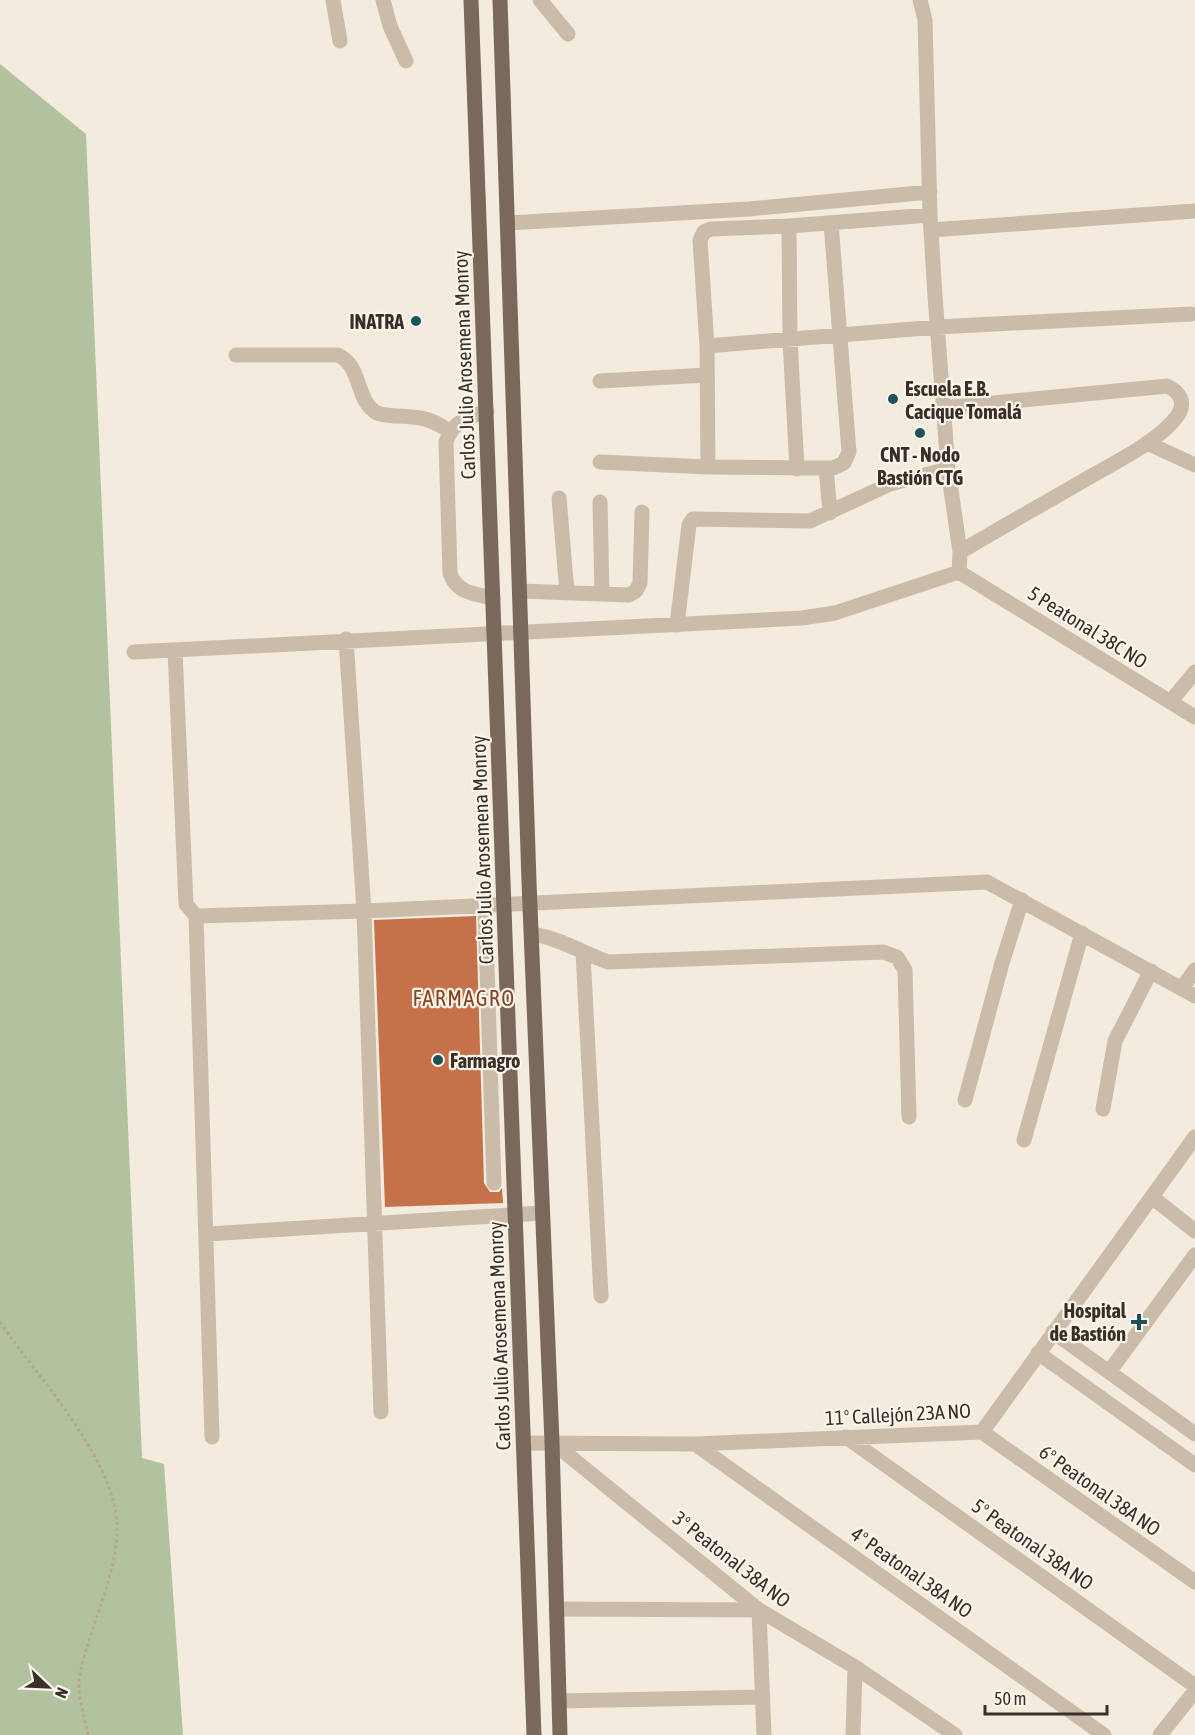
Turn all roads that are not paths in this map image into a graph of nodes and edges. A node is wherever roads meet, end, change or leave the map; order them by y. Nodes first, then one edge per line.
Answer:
1 (333, 0) edge
2 (383, 0) edge
3 (471, 0) edge
4 (500, 0) edge
5 (540, 0) edge
6 (920, 0) edge
7 (568, 34) dead end
8 (340, 41) dead end
9 (406, 61) dead end
10 (930, 192) junction
11 (1195, 211) edge
12 (507, 223) junction
13 (831, 223) junction
14 (931, 223) junction
15 (789, 226) junction
16 (1191, 314) dead end
17 (937, 327) junction
18 (840, 336) junction
19 (790, 340) junction
20 (707, 346) junction
21 (236, 355) dead end
22 (707, 375) junction
23 (600, 381) dead end
24 (943, 408) junction
25 (487, 411) junction
26 (449, 431) junction
27 (1147, 443) junction
28 (600, 462) dead end
29 (1195, 465) edge
30 (708, 467) junction
31 (826, 468) junction
32 (797, 469) junction
33 (948, 469) junction
34 (559, 498) dead end
35 (600, 501) dead end
36 (642, 512) dead end
37 (830, 513) junction
38 (960, 552) junction
39 (959, 572) junction
40 (520, 591) junction
41 (567, 593) junction
42 (602, 594) junction
43 (493, 598) junction
44 (676, 625) junction
45 (522, 633) junction
46 (495, 634) junction
47 (346, 639) junction
48 (176, 650) junction
49 (134, 652) dead end
50 (1195, 672) edge
51 (1170, 702) junction
52 (1195, 717) edge
53 (1022, 900) junction
54 (531, 903) junction
55 (505, 904) junction
56 (485, 906) junction
57 (364, 911) junction
58 (196, 916) junction
59 (1082, 933) junction
60 (532, 934) junction
61 (583, 953) junction
62 (1151, 970) junction
63 (1195, 970) edge
64 (1188, 992) edge
65 (965, 1100) dead end
66 (1103, 1109) dead end
67 (909, 1117) dead end
68 (1195, 1137) edge
69 (1024, 1140) dead end
70 (494, 1184) dead end
71 (1152, 1197) junction
72 (542, 1213) junction
73 (516, 1215) junction
74 (374, 1222) junction
75 (1195, 1231) edge
76 (207, 1234) junction
77 (1195, 1255) edge
78 (601, 1296) dead end
79 (1053, 1332) junction
80 (1038, 1353) junction
81 (1109, 1372) junction
82 (381, 1412) dead end
83 (981, 1432) junction
84 (1195, 1434) edge
85 (212, 1437) dead end
86 (846, 1437) junction
87 (552, 1442) junction
88 (524, 1443) junction
89 (695, 1444) junction
90 (1195, 1465) edge
91 (1195, 1582) edge
92 (556, 1609) junction
93 (759, 1610) junction
94 (855, 1667) junction
95 (1195, 1686) edge
96 (1195, 1691) edge
97 (763, 1697) junction
98 (559, 1701) junction
99 (534, 1735) edge
100 (560, 1735) edge
101 (764, 1735) edge
102 (853, 1735) edge
103 (955, 1735) edge
104 (1104, 1735) edge
105 (1160, 1735) edge

1 - 8 street
2 - 9 street
3 - 25 main road, Carlos Julio Arosemena Monroy
4 - 12 main road
5 - 7 street
6 - 10 street
10 - 12 street
10 - 14 street
11 - 14 street
12 - 40 main road
13 - 14 street
13 - 15 street
13 - 18 street
14 - 17 street
15 - 19 street
15 - 20 street
16 - 17 street
17 - 18 street
17 - 24 street
18 - 19 street
18 - 31 street
19 - 20 street
19 - 32 street
20 - 22 street
21 - 26 street
22 - 23 street
22 - 30 street
24 - 27 street
24 - 33 street
25 - 26 street
25 - 43 main road, Carlos Julio Arosemena Monroy
26 - 43 street
27 - 29 street
27 - 38 street
28 - 30 street
30 - 32 street
31 - 32 street
31 - 37 street
33 - 37 street
33 - 38 street
34 - 41 street
35 - 42 street
36 - 42 street
37 - 44 street
38 - 39 street
39 - 44 street
39 - 51 street, 5 Peatonal 38C NO
40 - 41 street
40 - 45 main road
41 - 42 street
43 - 46 main road, Carlos Julio Arosemena Monroy
44 - 45 street
45 - 46 street
45 - 54 main road
46 - 47 street
46 - 55 main road, Carlos Julio Arosemena Monroy
47 - 48 street
47 - 57 street
48 - 49 street
48 - 58 street
50 - 51 street
51 - 52 street, 5 Peatonal 38C NO
53 - 54 street
53 - 59 street
53 - 65 street
54 - 55 street
54 - 60 main road
55 - 56 street
55 - 73 main road, Carlos Julio Arosemena Monroy
56 - 57 street
56 - 70 street
57 - 58 street
57 - 74 street
58 - 76 street
59 - 62 street
59 - 69 street
60 - 61 street
60 - 72 main road
61 - 67 street
61 - 78 street
62 - 64 street
62 - 66 street
63 - 64 street
68 - 71 street, 11º Callejón 23A NO
71 - 75 street
71 - 79 street, 11º Callejón 23A NO
72 - 73 street
72 - 87 main road
73 - 74 street
73 - 88 main road, Carlos Julio Arosemena Monroy
74 - 76 street
74 - 82 street
76 - 85 street
77 - 81 street
79 - 80 street, 11º Callejón 23A NO
79 - 81 street
80 - 83 street, 11º Callejón 23A NO
80 - 90 street
81 - 84 street
83 - 86 street, 11º Callejón 23A NO
83 - 91 street, 6º Peatonal 38A NO
86 - 89 street, 11º Callejón 23A NO
86 - 95 street, 5° Peatonal 38A NO
87 - 88 street, 11º Callejón 23A NO
87 - 89 street, 11º Callejón 23A NO
87 - 92 main road
87 - 93 street, 3° Peatonal 38A NO
88 - 99 main road, Carlos Julio Arosemena Monroy
89 - 104 street, 4° Peatonal 38A NO
92 - 93 street
92 - 98 main road
93 - 94 street, 3° Peatonal 38A NO
93 - 97 street
94 - 102 street
94 - 103 street, 3° Peatonal 38A NO
96 - 105 street
97 - 98 street
97 - 101 street
98 - 100 main road

